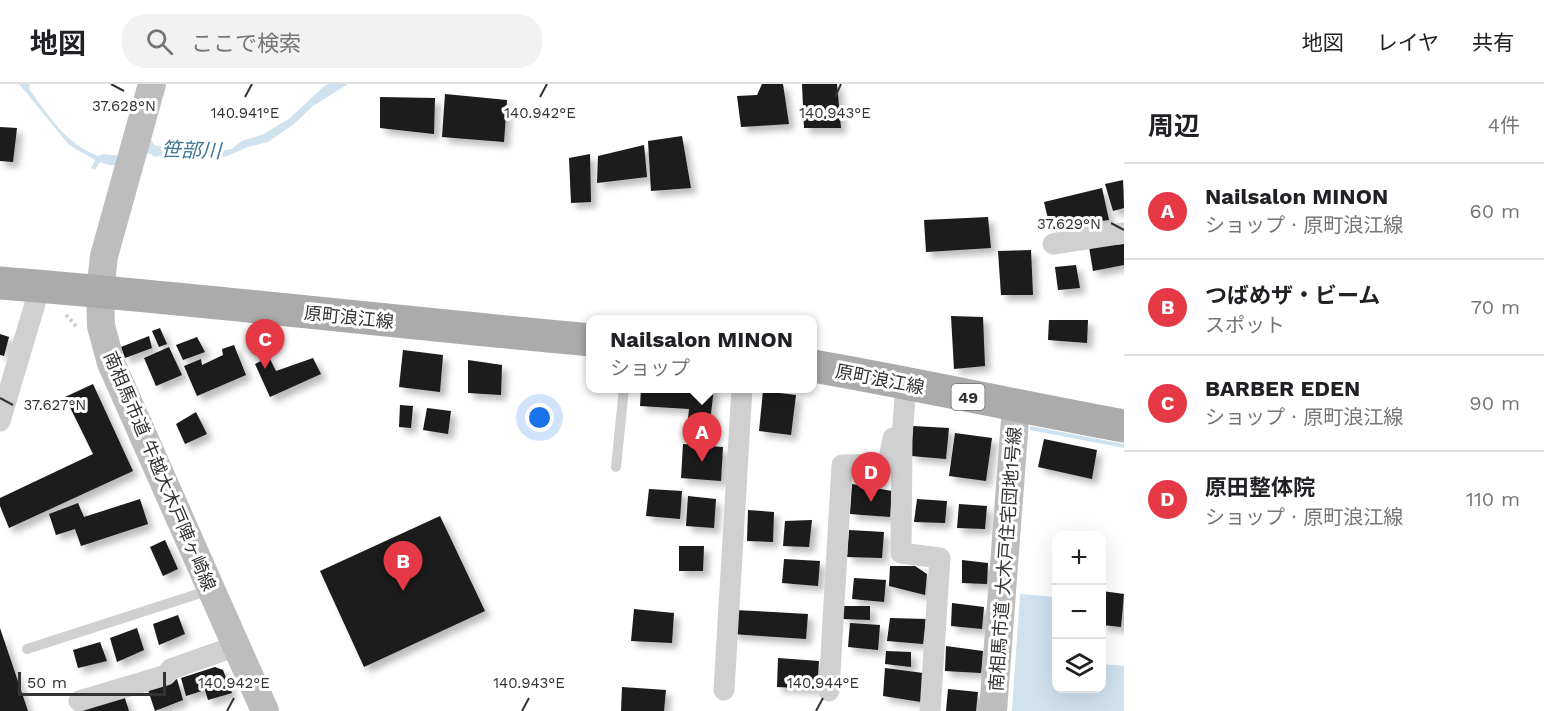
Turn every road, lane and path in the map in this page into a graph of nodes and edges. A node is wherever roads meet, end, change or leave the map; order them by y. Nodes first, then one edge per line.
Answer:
1 (148, 96) edge
2 (1124, 232) edge
3 (1053, 244) dead end
4 (0, 283) edge
5 (40, 287) junction
6 (100, 292) junction
7 (586, 340) edge
8 (817, 367) edge
9 (901, 382) junction
10 (623, 393) edge
11 (742, 393) edge
12 (1016, 406) junction
13 (0, 421) edge
14 (1124, 426) edge
15 (616, 467) dead end
16 (211, 590) junction
17 (236, 646) junction
18 (27, 649) dead end
19 (724, 690) dead end
20 (829, 691) dead end
21 (79, 701) dead end
22 (265, 711) edge
23 (930, 711) edge
24 (993, 711) edge

1 - 6 street, 南相馬市道 牛越大木戸陣ヶ崎線
2 - 3 street
4 - 5 main road, 原町浪江線
5 - 6 main road, 原町浪江線
5 - 13 street
6 - 7 main road, 原町浪江線
6 - 16 street, 南相馬市道 牛越大木戸陣ヶ崎線
8 - 9 main road, 原町浪江線 / 49
9 - 12 main road, 原町浪江線 / 49
9 - 20 street
9 - 23 street
10 - 15 lane
11 - 19 street
12 - 14 main road, 原町浪江線 / 49
12 - 24 street, 南相馬市道 大木戸住宅団地1号線
16 - 17 street, 南相馬市道 牛越大木戸陣ヶ崎線
16 - 18 lane
17 - 21 street
17 - 22 street, 南相馬市道 牛越大木戸陣ヶ崎線

